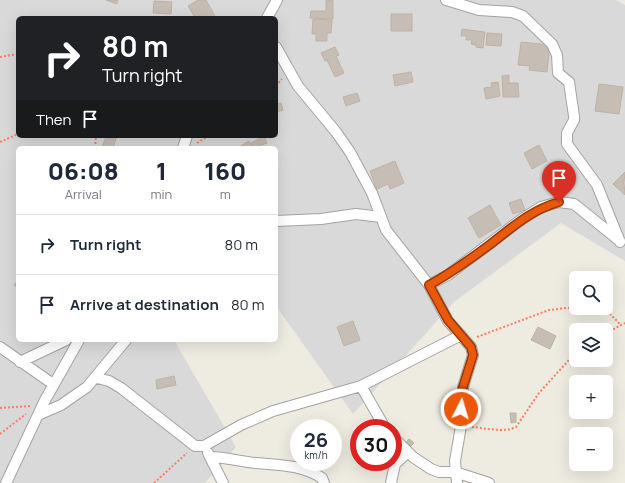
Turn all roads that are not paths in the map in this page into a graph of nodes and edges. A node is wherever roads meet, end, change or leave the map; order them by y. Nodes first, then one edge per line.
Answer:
1 (277, 0) edge
2 (446, 0) edge
3 (268, 16) edge
4 (278, 54) edge
5 (381, 217) junction
6 (278, 221) edge
7 (623, 242) edge
8 (429, 285) junction
9 (464, 338) junction
10 (62, 342) edge
11 (78, 342) edge
12 (124, 342) edge
13 (0, 347) edge
14 (20, 362) junction
15 (97, 378) junction
16 (53, 384) junction
17 (361, 386) junction
18 (38, 415) junction
19 (380, 419) edge
20 (200, 446) junction
21 (402, 446) edge
22 (408, 452) junction
23 (210, 457) junction
24 (455, 472) junction
25 (6, 483) edge
26 (223, 483) edge
27 (324, 483) edge
28 (391, 483) edge
29 (456, 483) edge
30 (490, 483) edge

1 - 3 street
2 - 7 street
4 - 5 street
5 - 6 street
5 - 8 street
7 - 8 street
8 - 9 street
9 - 17 street
9 - 24 street
10 - 14 street
11 - 16 street
12 - 15 street
13 - 14 street
14 - 16 street
15 - 18 street
15 - 20 street
16 - 18 street
17 - 19 street
17 - 20 street
18 - 25 street
20 - 23 street
21 - 22 street
22 - 24 street
22 - 28 street
23 - 26 street
23 - 27 street
24 - 29 street
24 - 30 street

